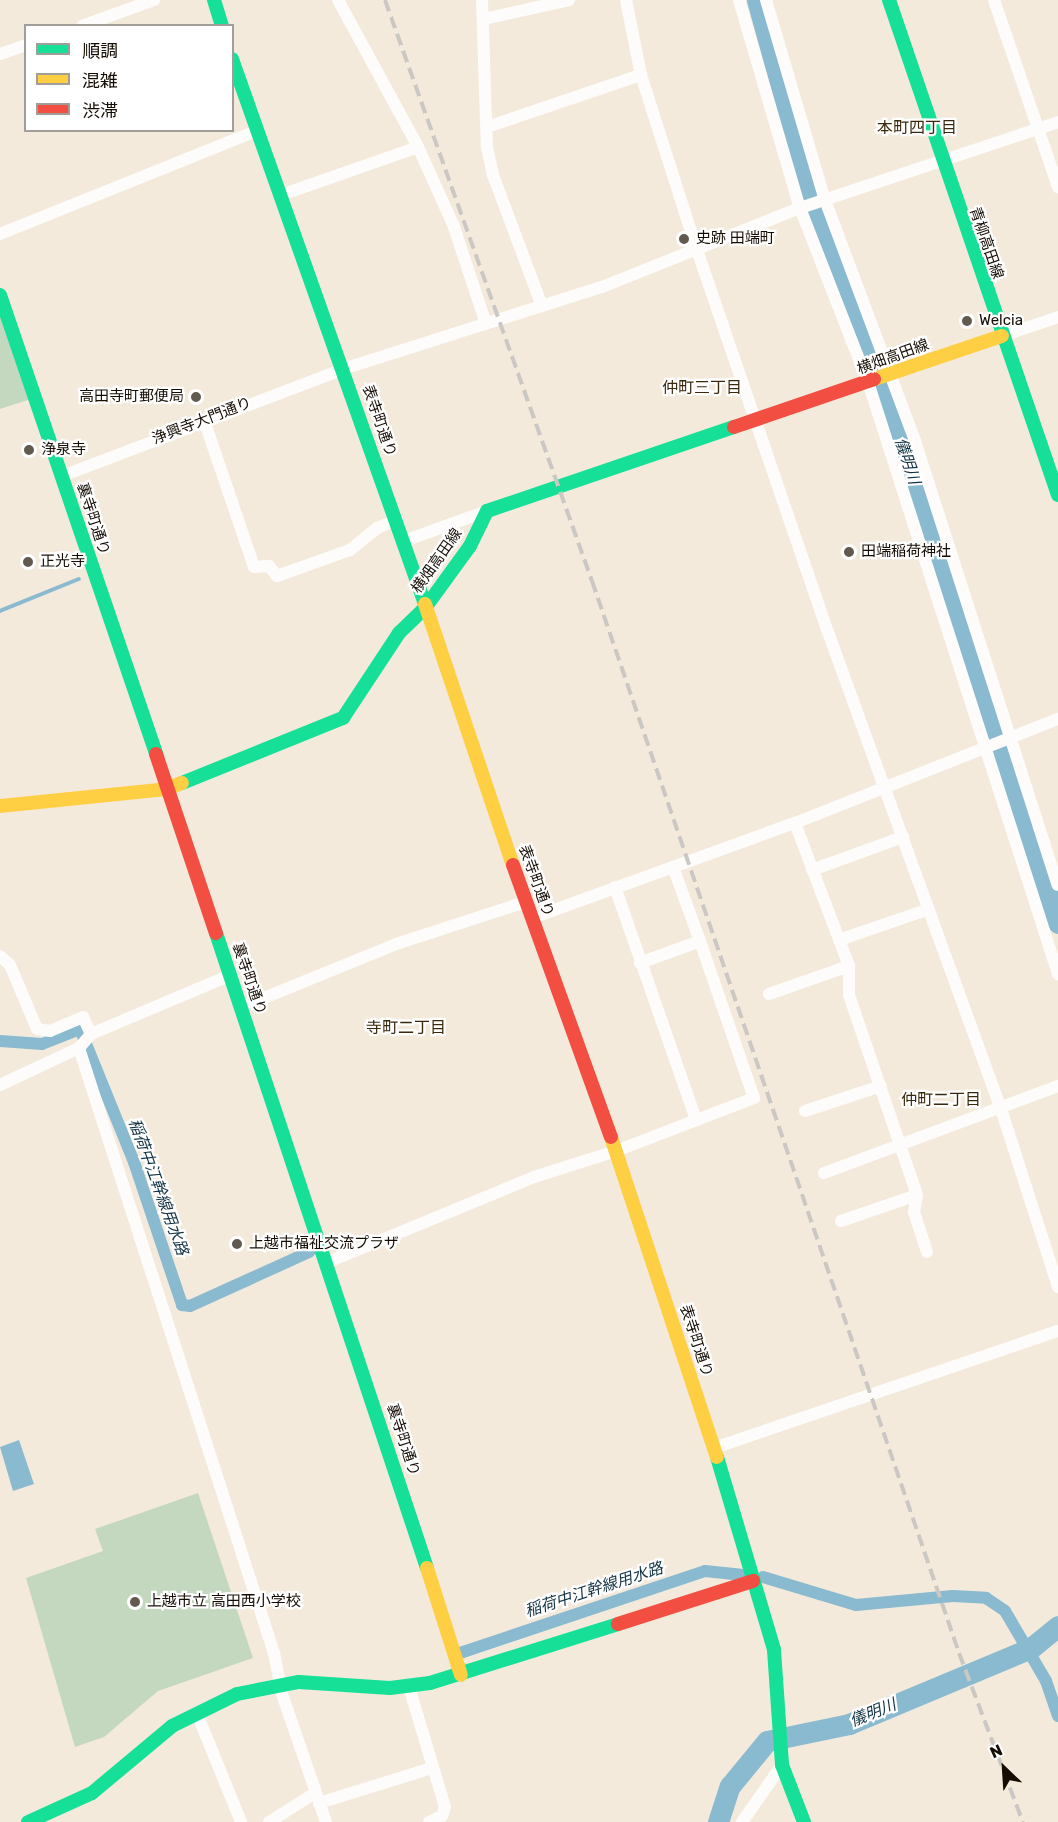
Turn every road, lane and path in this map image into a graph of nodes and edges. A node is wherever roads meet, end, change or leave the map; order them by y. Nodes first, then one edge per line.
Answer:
1 (154, 0) edge
2 (213, 0) edge
3 (338, 0) edge
4 (482, 0) edge
5 (569, 0) edge
6 (626, 0) edge
7 (740, 0) edge
8 (766, 0) edge
9 (889, 0) edge
10 (994, 0) edge
11 (484, 19) junction
12 (88, 24) edge
13 (221, 24) edge
14 (24, 46) edge
15 (0, 54) edge
16 (234, 64) edge
17 (641, 75) junction
18 (1058, 122) edge
19 (487, 127) junction
20 (1037, 129) junction
21 (256, 131) junction
22 (418, 147) junction
23 (940, 159) junction
24 (1058, 187) edge
25 (281, 195) junction
26 (825, 200) junction
27 (803, 208) junction
28 (0, 234) edge
29 (696, 247) junction
30 (0, 295) edge
31 (542, 306) junction
32 (1058, 317) edge
33 (486, 324) junction
34 (1002, 336) junction
35 (343, 369) junction
36 (891, 375) junction
37 (870, 384) junction
38 (204, 420) junction
39 (755, 420) junction
40 (62, 476) junction
41 (1058, 495) edge
42 (488, 511) junction
43 (397, 520) junction
44 (404, 541) junction
45 (425, 608) junction
46 (1058, 719) edge
47 (1012, 735) junction
48 (982, 749) junction
49 (883, 787) junction
50 (166, 789) junction
51 (0, 806) edge
52 (795, 823) junction
53 (903, 837) junction
54 (673, 867) junction
55 (812, 870) junction
56 (1058, 885) edge
57 (615, 887) junction
58 (525, 902) junction
59 (929, 909) junction
60 (532, 918) junction
61 (839, 940) junction
62 (700, 941) junction
63 (0, 956) edge
64 (640, 963) junction
65 (849, 966) junction
66 (1058, 974) edge
67 (231, 975) junction
68 (769, 994) dead end
69 (242, 1007) junction
70 (91, 1034) junction
71 (79, 1048) junction
72 (0, 1085) edge
73 (881, 1086) junction
74 (1058, 1086) edge
75 (1001, 1109) junction
76 (805, 1111) dead end
77 (696, 1119) junction
78 (901, 1147) junction
79 (616, 1151) junction
80 (824, 1173) dead end
81 (917, 1196) junction
82 (841, 1221) dead end
83 (927, 1252) dead end
84 (328, 1262) junction
85 (1058, 1287) edge
86 (1058, 1330) edge
87 (714, 1448) junction
88 (753, 1581) junction
89 (461, 1675) junction
90 (282, 1684) junction
91 (409, 1687) junction
92 (198, 1716) junction
93 (782, 1765) junction
94 (432, 1768) junction
95 (317, 1798) junction
96 (28, 1822) edge
97 (241, 1822) edge
98 (269, 1822) edge
99 (327, 1822) edge
100 (429, 1822) edge
101 (742, 1822) edge
102 (804, 1822) edge

1 - 12 street
2 - 13 street
3 - 22 street
4 - 11 street
5 - 11 street
6 - 17 street
7 - 27 street
8 - 26 street
9 - 23 street, 青柳高田線
10 - 20 street
11 - 19 street
14 - 15 street
16 - 21 street, 表寺町通り
17 - 19 street
17 - 29 street
18 - 20 street, 浄興寺大門通り
19 - 31 street
20 - 23 street, 浄興寺大門通り
20 - 24 street
21 - 25 street, 表寺町通り
21 - 28 street
22 - 25 street
22 - 33 street
23 - 26 street, 浄興寺大門通り
23 - 34 street, 青柳高田線
25 - 35 street, 表寺町通り
26 - 27 street, 浄興寺大門通り
26 - 36 street
27 - 29 street, 浄興寺大門通り
27 - 37 street
29 - 31 street, 浄興寺大門通り
29 - 39 street
30 - 40 street, 裏寺町通り
31 - 33 street, 浄興寺大門通り
32 - 34 street
33 - 35 street, 浄興寺大門通り
34 - 36 street, 横畑高田線
34 - 41 street, 青柳高田線
35 - 38 street, 浄興寺大門通り
35 - 43 street, 表寺町通り
36 - 37 street, 横畑高田線
36 - 47 street
37 - 39 street, 横畑高田線
37 - 48 street
38 - 40 street, 浄興寺大門通り
38 - 43 street
39 - 42 street, 横畑高田線
39 - 49 street
40 - 50 street, 裏寺町通り
42 - 44 street
42 - 45 street, 横畑高田線
43 - 44 street, 表寺町通り
44 - 45 street, 表寺町通り
45 - 50 street, 横畑高田線
45 - 58 street, 表寺町通り
46 - 47 street
47 - 48 street
47 - 56 street
48 - 49 street
48 - 66 street
49 - 52 street
49 - 53 street
50 - 51 street, 横畑高田線
50 - 67 street, 裏寺町通り
52 - 54 street
52 - 55 street
53 - 55 street
53 - 59 street
54 - 57 street
54 - 62 street
55 - 61 street
57 - 60 street
57 - 64 street
58 - 60 street, 表寺町通り
58 - 69 street
59 - 61 street
59 - 75 street
60 - 79 street, 表寺町通り
61 - 65 street
62 - 64 street
62 - 77 street
63 - 70 street
64 - 77 street
65 - 68 street
65 - 73 street
67 - 69 street, 裏寺町通り
67 - 70 street
69 - 84 street, 裏寺町通り
70 - 71 street
71 - 72 street
71 - 90 street
73 - 76 street
73 - 78 street
74 - 75 street
75 - 78 street
75 - 85 street
77 - 79 street
78 - 80 street
78 - 81 street
79 - 84 street
79 - 87 street, 表寺町通り
81 - 82 street
81 - 83 street
84 - 89 street, 裏寺町通り
86 - 87 street
87 - 88 street, 表寺町通り
88 - 89 street
88 - 93 street, 表寺町通り
89 - 91 street
90 - 91 street
90 - 92 street
90 - 95 street
91 - 94 street
92 - 96 street
92 - 97 street
93 - 101 street
93 - 102 street
94 - 95 street
94 - 100 street
95 - 98 street
95 - 99 street

